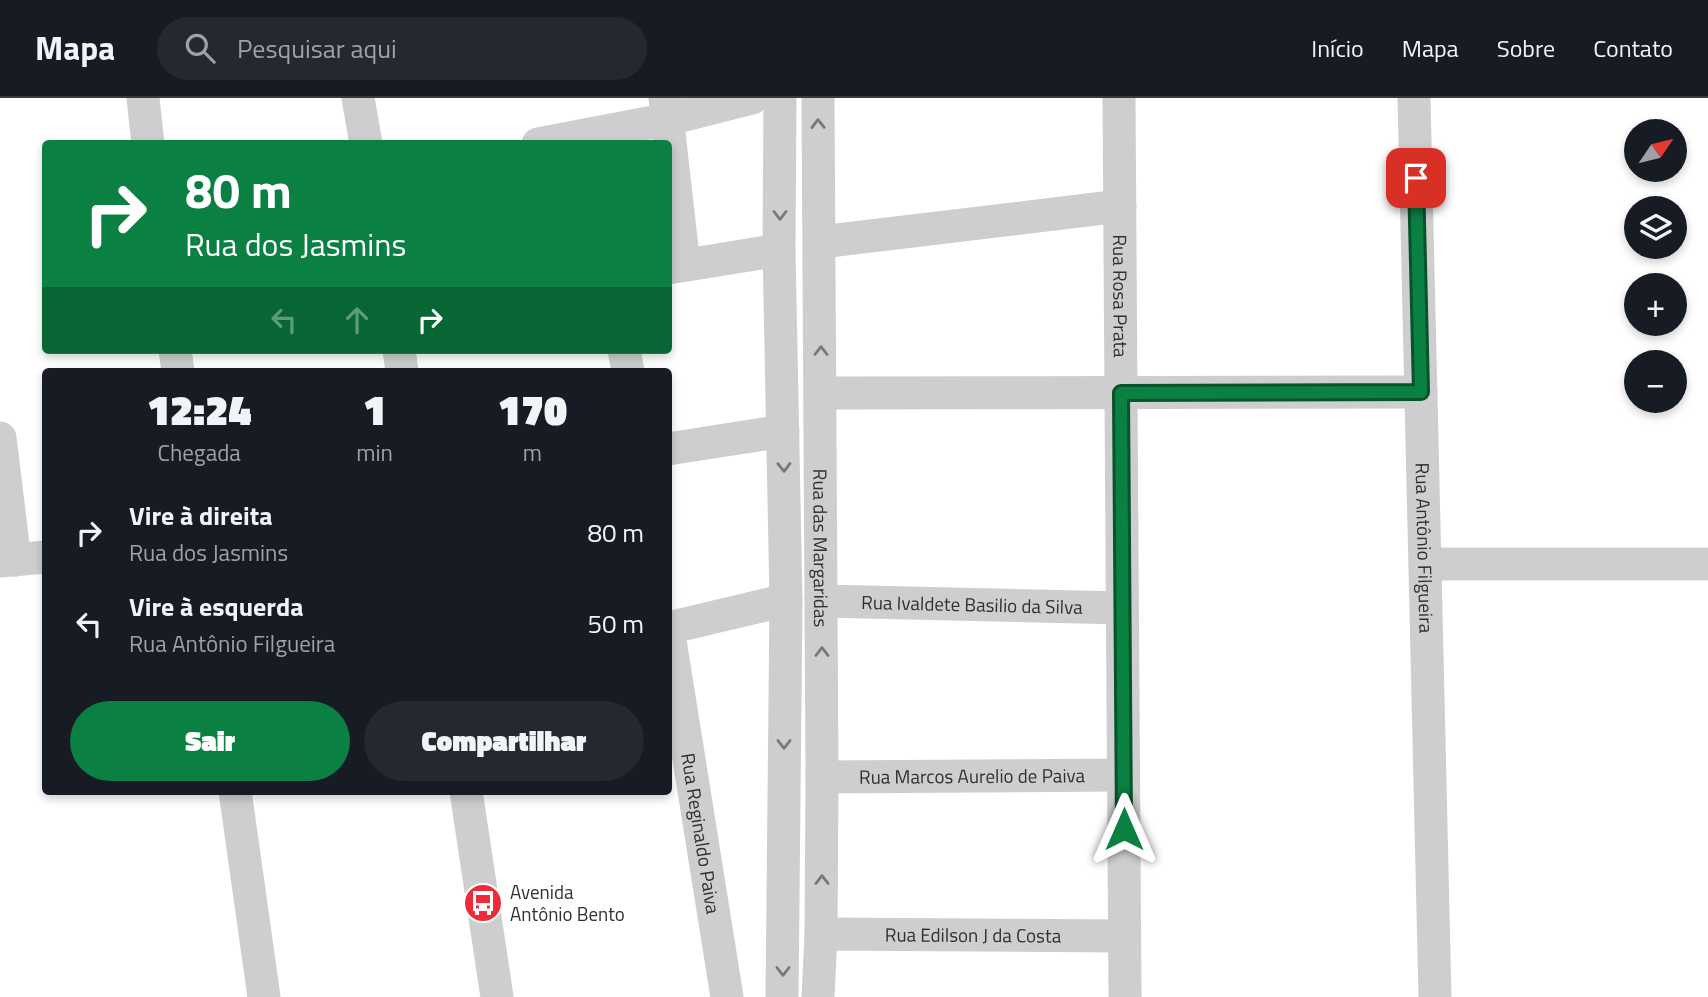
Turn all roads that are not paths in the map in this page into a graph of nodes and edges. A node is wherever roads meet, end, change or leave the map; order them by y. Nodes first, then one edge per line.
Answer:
1 (143, 98) edge
2 (358, 98) edge
3 (752, 98) edge
4 (780, 98) edge
5 (818, 98) edge
6 (1119, 98) edge
7 (1414, 98) edge
8 (667, 109) edge
9 (148, 140) edge
10 (365, 140) edge
11 (553, 140) edge
12 (669, 140) edge
13 (672, 196) edge
14 (1120, 206) junction
15 (821, 242) junction
16 (779, 250) junction
17 (676, 266) edge
18 (1421, 392) junction
19 (821, 393) junction
20 (1121, 393) junction
21 (783, 431) junction
22 (0, 439) edge
23 (672, 448) edge
24 (20, 559) edge
25 (1425, 564) junction
26 (1708, 564) edge
27 (786, 600) junction
28 (822, 601) junction
29 (1122, 608) junction
30 (672, 627) edge
31 (672, 653) edge
32 (1123, 775) junction
33 (822, 777) junction
34 (236, 795) edge
35 (467, 795) edge
36 (821, 934) junction
37 (1124, 936) junction
38 (264, 997) edge
39 (497, 997) edge
40 (727, 997) edge
41 (782, 997) edge
42 (818, 997) edge
43 (1125, 997) edge
44 (1435, 997) edge

1 - 9 street
2 - 10 street
3 - 8 street
4 -> 16 street, Rua das Margaridas
15 -> 5 street, Rua das Margaridas
6 - 14 street, Rua Rosa Prata
7 - 18 street, Rua Antônio Filgueira
8 - 11 street
8 - 12 street
13 - 17 street
14 - 15 street
14 - 20 street, Rua Rosa Prata
19 -> 15 street, Rua das Margaridas
16 - 17 street
16 - 21 street, Rua das Margaridas
18 - 20 street
18 - 25 street, Rua Antônio Filgueira
19 - 20 street
19 - 28 street, Rua das Margaridas
20 - 29 street, Rua Rosa Prata
21 - 23 street
21 -> 27 street, Rua das Margaridas
22 - 24 street
25 - 26 street
25 - 44 street, Rua Antônio Filgueira
27 - 30 street
27 -> 41 street, Rua das Margaridas
28 - 29 street, Rua Ivaldete Basilio da Silva
33 -> 28 street, Rua das Margaridas
29 - 32 street, Rua Rosa Prata
31 - 40 street, Rua Reginaldo Paiva
32 - 33 street, Rua Marcos Aurelio de Paiva
32 - 37 street, Rua Rosa Prata
36 -> 33 street, Rua das Margaridas
34 - 38 street
35 - 39 street
36 - 37 street, Rua Edilson J da Costa
36 - 42 street, Rua das Margaridas
37 - 43 street, Rua Rosa Prata

